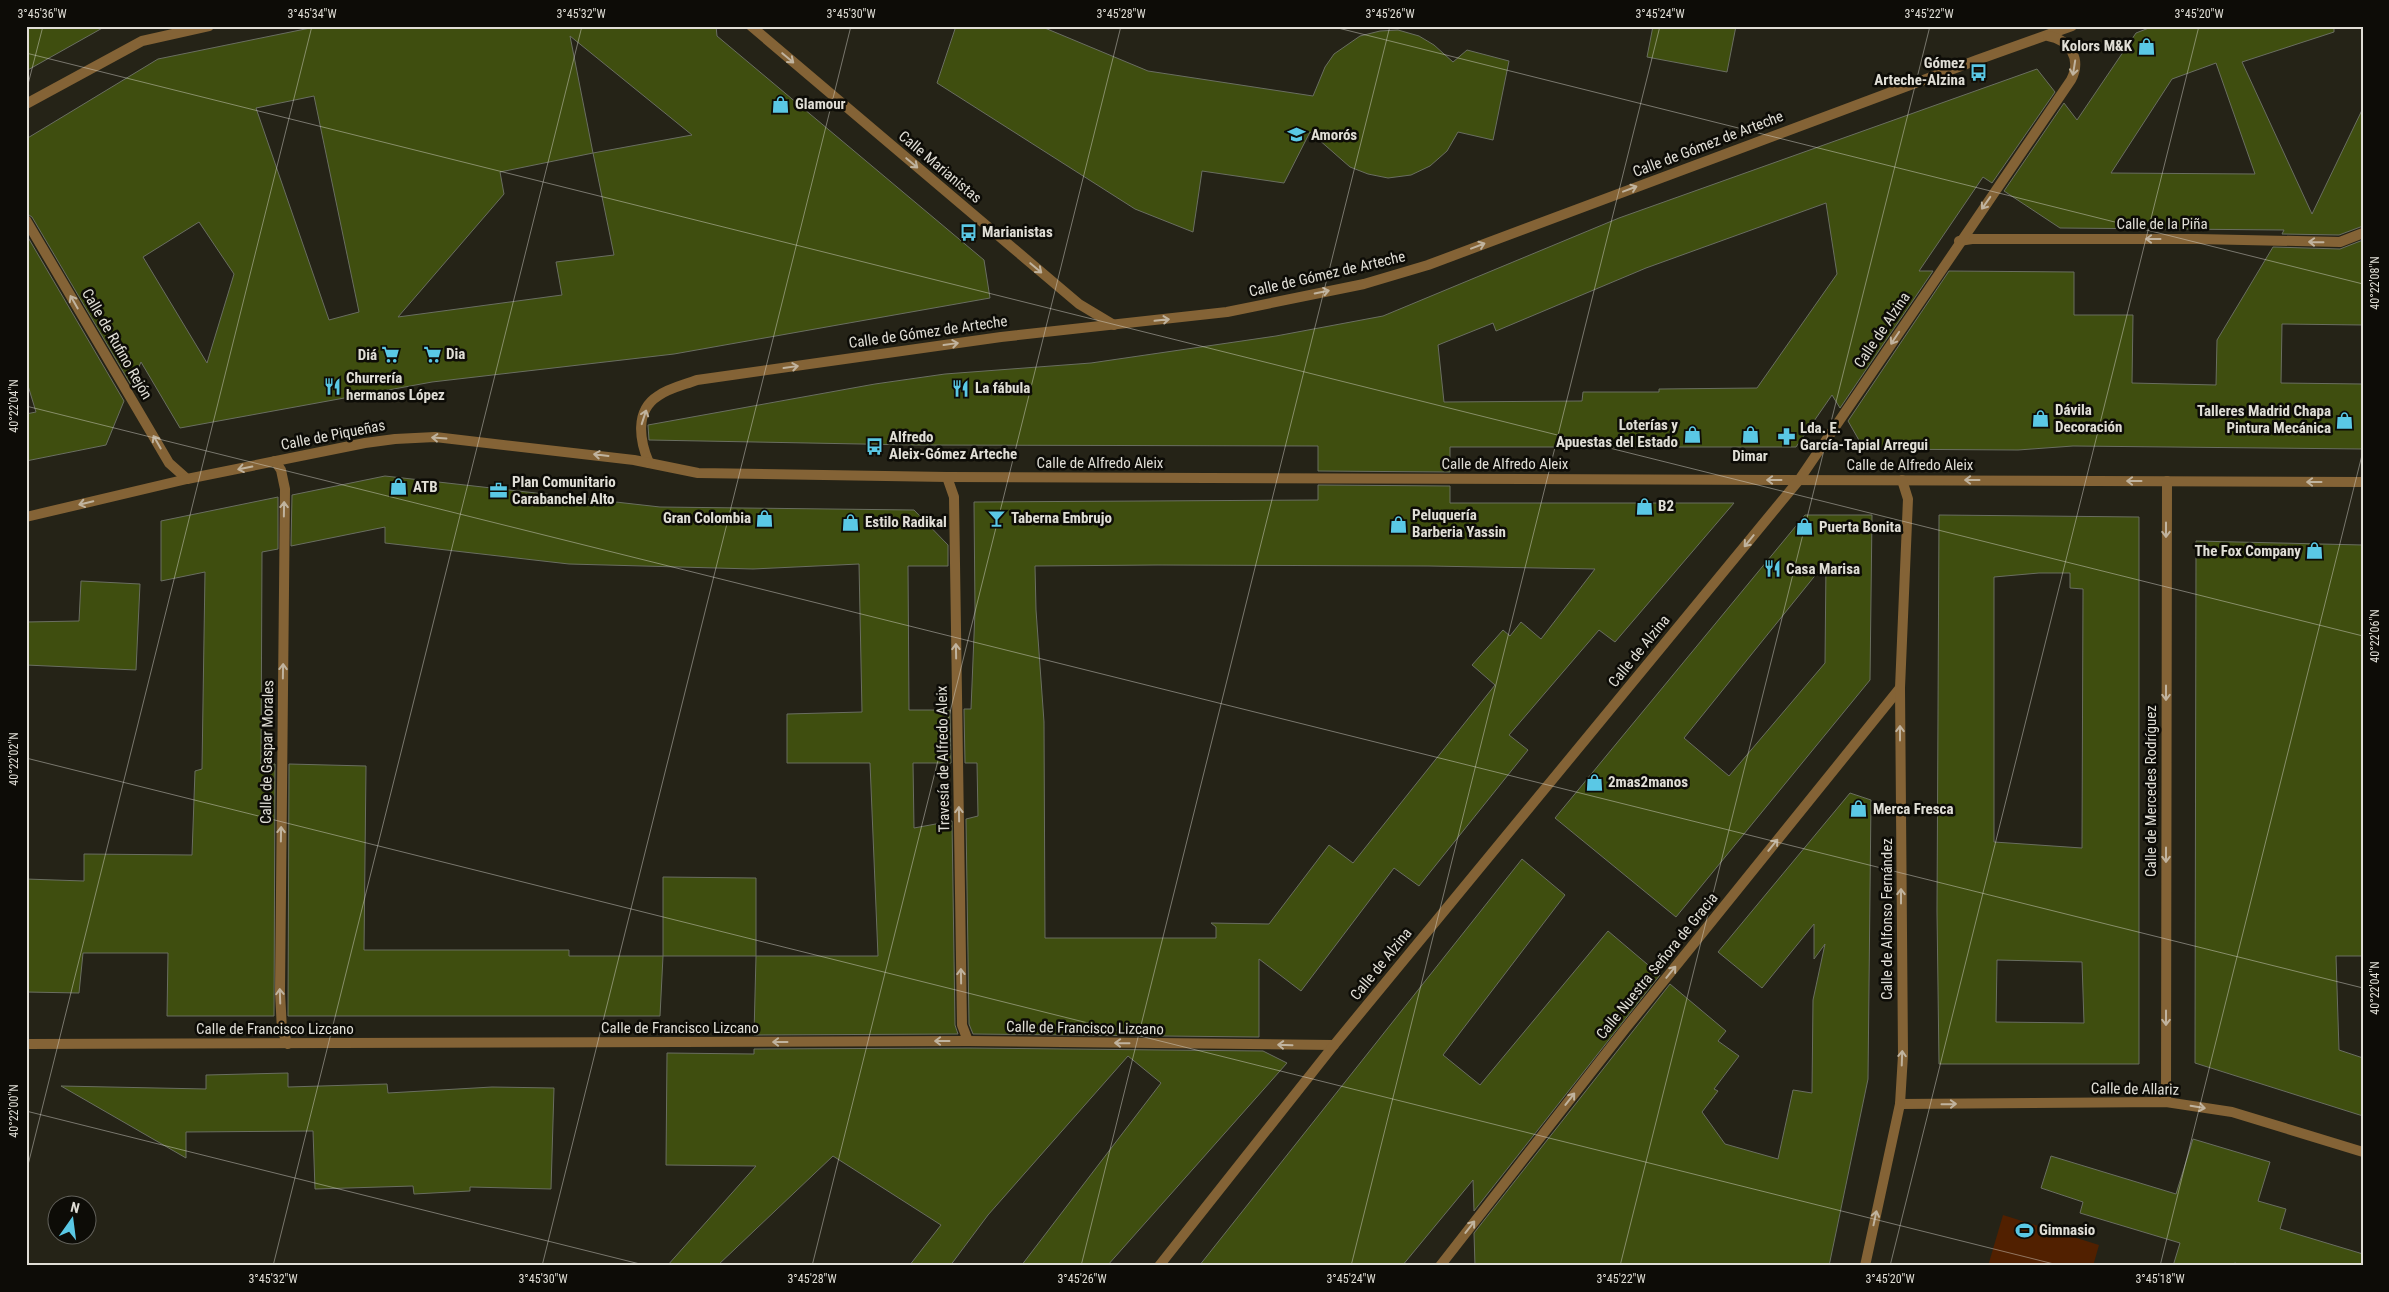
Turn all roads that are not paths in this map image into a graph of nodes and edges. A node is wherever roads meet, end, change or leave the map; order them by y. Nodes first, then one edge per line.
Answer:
1 (209, 26) edge
2 (751, 26) edge
3 (2072, 26) edge
4 (2048, 36) junction
5 (26, 104) edge
6 (26, 220) edge
7 (2363, 233) edge
8 (1959, 241) junction
9 (1114, 325) junction
10 (275, 462) junction
11 (649, 463) junction
12 (947, 477) junction
13 (187, 479) junction
14 (1799, 480) junction
15 (1902, 480) junction
16 (2167, 482) junction
17 (2363, 482) edge
18 (26, 517) edge
19 (1900, 688) junction
20 (968, 1041) junction
21 (26, 1044) edge
22 (288, 1044) junction
23 (1334, 1045) junction
24 (2166, 1102) junction
25 (1900, 1104) junction
26 (2363, 1152) edge
27 (1159, 1266) edge
28 (1440, 1266) edge
29 (1865, 1266) edge

1 - 5 street
2 -> 9 street, Calle Marianistas
3 - 4 street, Calle de Gómez de Arteche
4 -> 8 street, Calle de Alzina
9 -> 4 street, Calle de Gómez de Arteche
13 -> 6 street, Calle de Rufino Rejón
7 -> 8 street, Calle de la Piña
8 -> 14 street, Calle de Alzina
11 -> 9 street, Calle de Gómez de Arteche
11 -> 10 street, Calle de Piqueñas
10 -> 13 street, Calle de Piqueñas
22 -> 10 street, Calle de Gaspar Morales
11 - 12 street, Calle de Alfredo Aleix
14 -> 12 street, Calle de Alfredo Aleix
20 -> 12 street, Travesía de Alfredo Aleix
13 -> 18 street, Calle de Piqueñas
14 - 15 street, Calle de Alfredo Aleix
14 -> 23 street, Calle de Alzina
16 -> 15 street, Calle de Alfredo Aleix
15 - 19 street, Calle de Alfonso Fernández
17 -> 16 street, Calle de Alfredo Aleix
16 -> 24 street, Calle de Mercedes Rodríguez
25 -> 19 street, Calle de Alfonso Fernández
28 -> 19 street, Calle Nuestra Señora de Gracia
20 -> 22 street, Calle de Francisco Lizcano
23 -> 20 street, Calle de Francisco Lizcano
21 - 22 street, Calle de Francisco Lizcano
23 - 27 street, Calle de Alzina
25 -> 24 street, Calle de Allariz
24 -> 26 street, Calle de Allariz
29 -> 25 street, Calle de Alfonso Fernández

